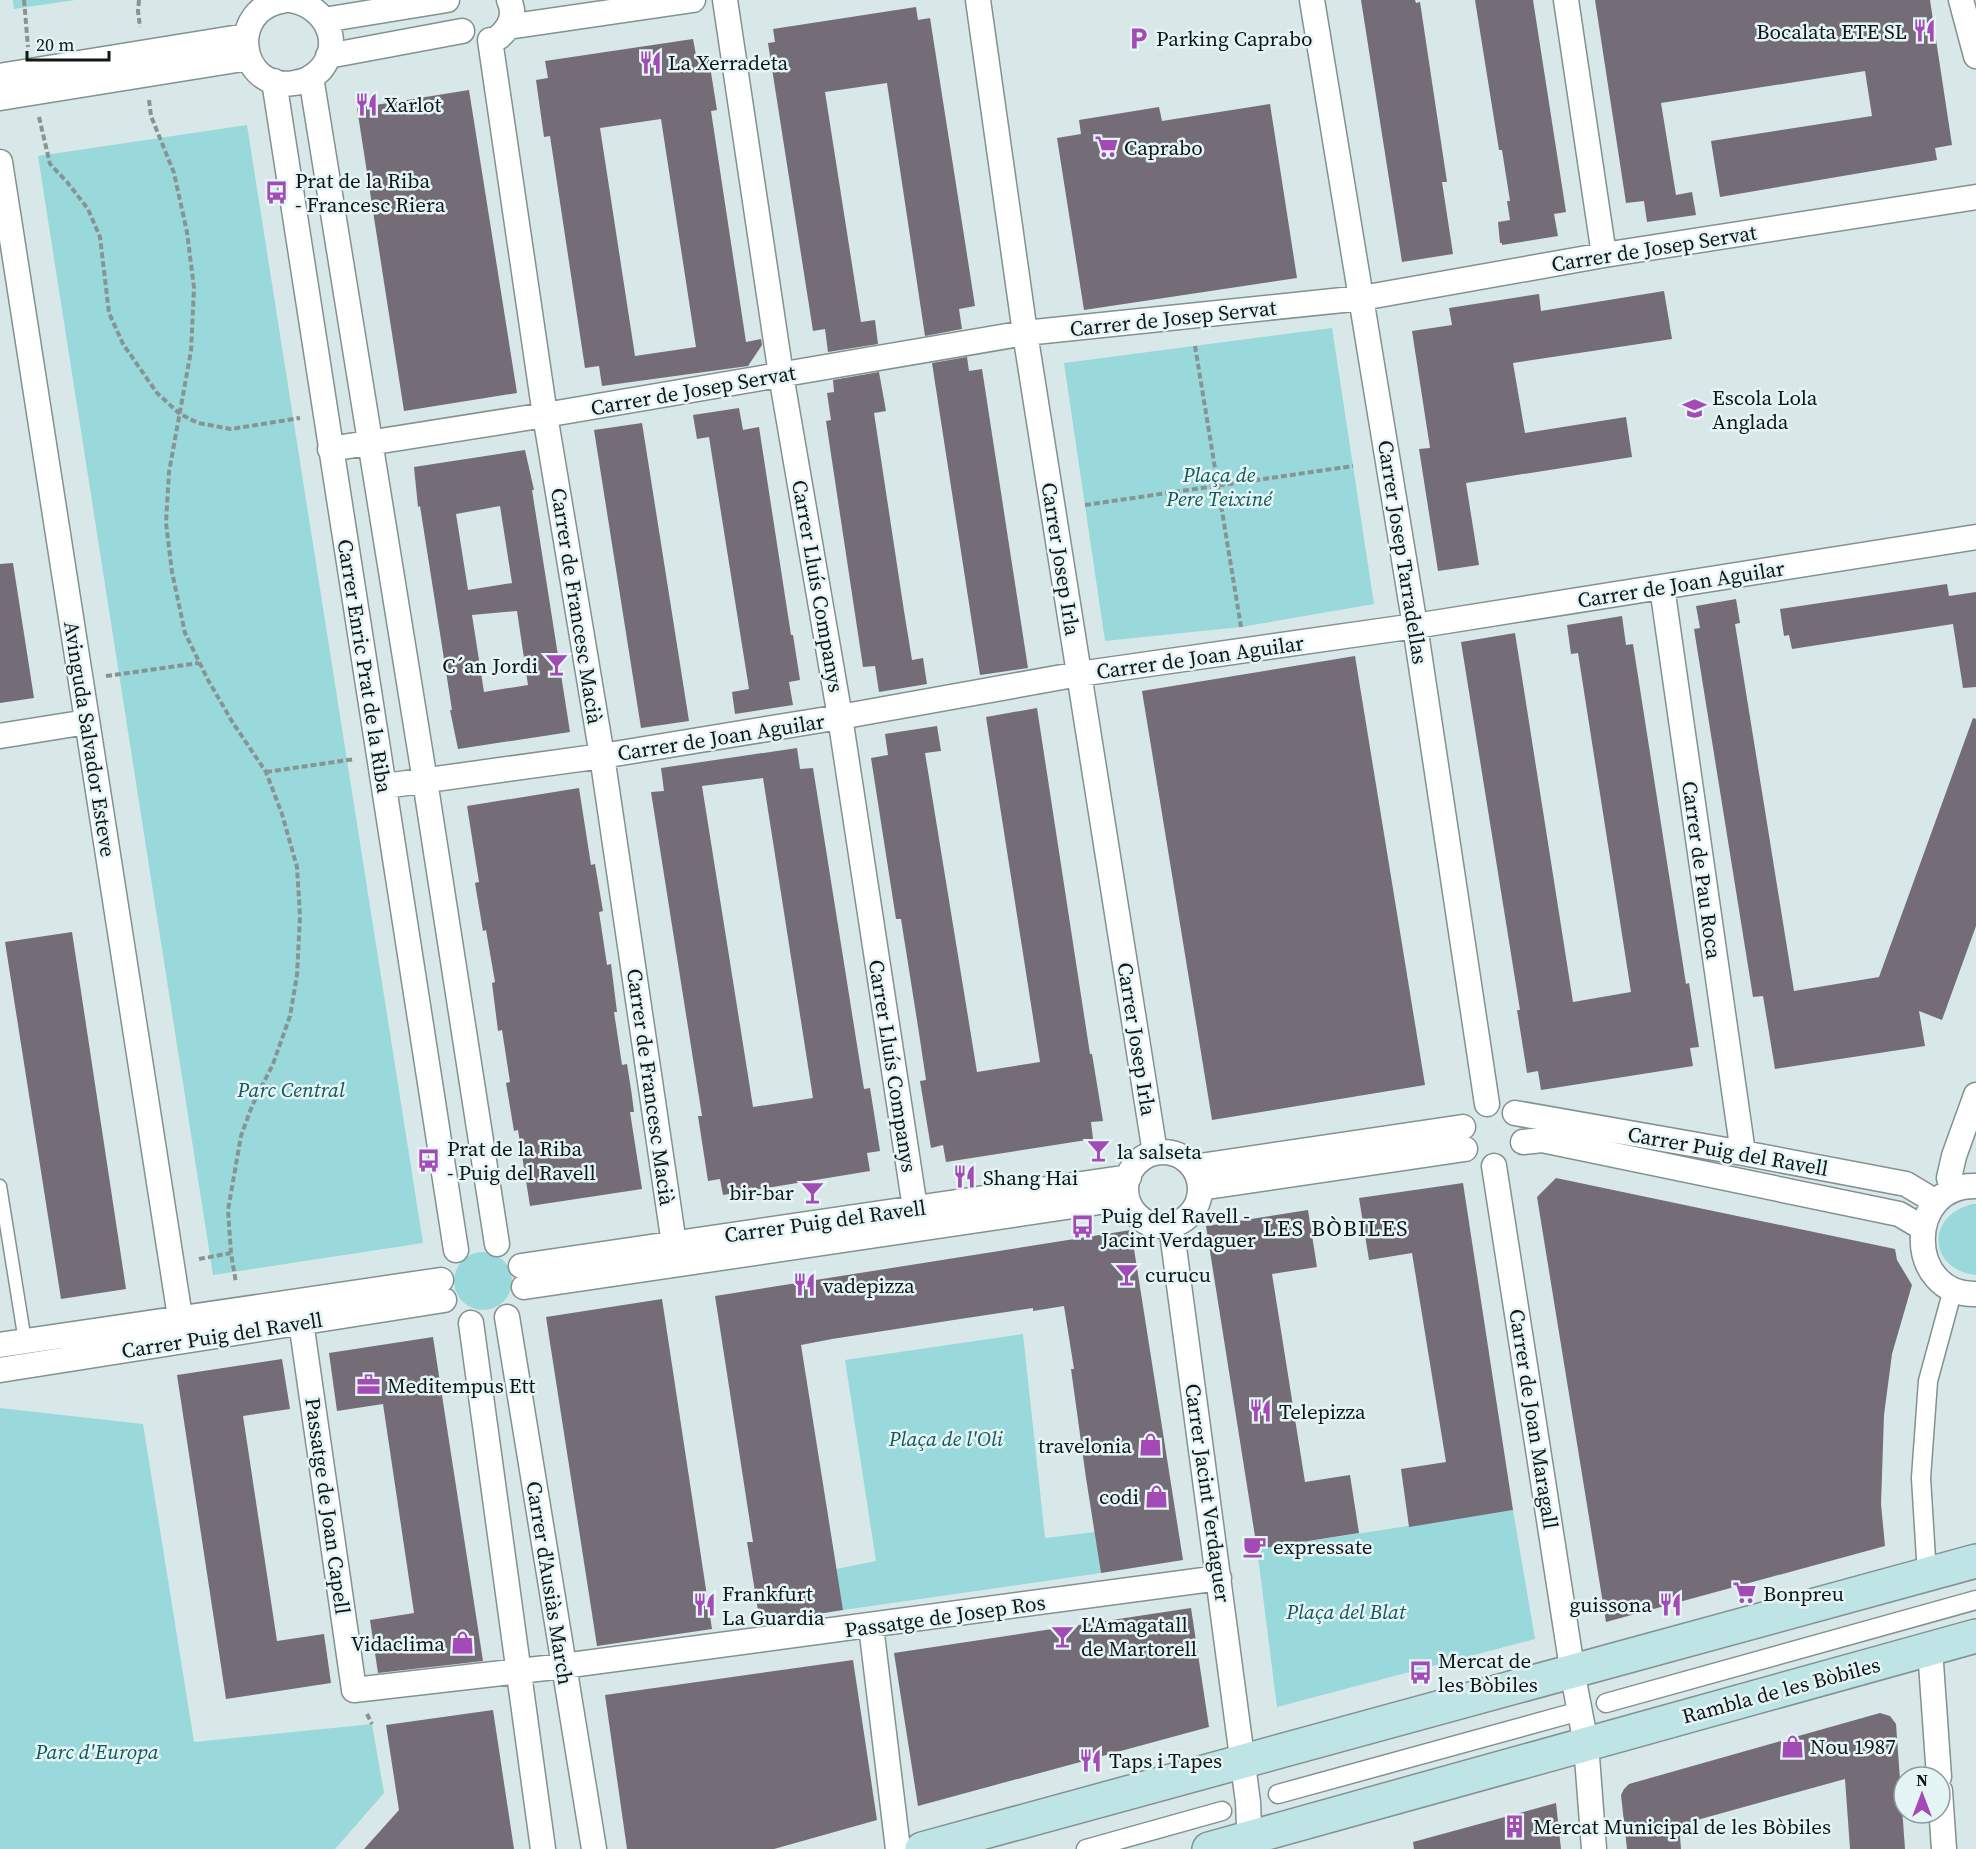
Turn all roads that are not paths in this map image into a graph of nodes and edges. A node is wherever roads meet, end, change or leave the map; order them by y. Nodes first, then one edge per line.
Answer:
1 (294, 0) edge
2 (447, 0) edge
3 (457, 0) edge
4 (509, 0) edge
5 (693, 0) edge
6 (725, 0) edge
7 (978, 0) edge
8 (1312, 0) edge
9 (1566, 0) edge
10 (1960, 0) edge
11 (261, 5) edge
12 (324, 20) junction
13 (462, 31) junction
14 (499, 34) junction
15 (247, 47) junction
16 (328, 56) junction
17 (1976, 56) edge
18 (0, 75) edge
19 (311, 77) junction
20 (34, 81) junction
21 (274, 81) junction
22 (0, 98) edge
23 (0, 162) edge
24 (1976, 197) edge
25 (1604, 255) junction
26 (1362, 298) junction
27 (1024, 333) junction
28 (781, 375) junction
29 (545, 416) junction
30 (370, 443) junction
31 (330, 449) junction
32 (1976, 537) edge
33 (1662, 587) junction
34 (1415, 626) junction
35 (1079, 675) junction
36 (840, 717) junction
37 (87, 722) junction
38 (0, 736) edge
39 (602, 756) junction
40 (425, 781) junction
41 (386, 786) junction
42 (1976, 1095) edge
43 (1487, 1104) junction
44 (1515, 1113) junction
45 (1464, 1138) junction
46 (1523, 1142) junction
47 (1155, 1153) junction
48 (1743, 1153) junction
49 (1494, 1166) junction
50 (1196, 1178) junction
51 (0, 1186) edge
52 (1128, 1188) junction
53 (1955, 1193) edge
54 (915, 1208) junction
55 (1172, 1225) junction
56 (1923, 1228) junction
57 (497, 1244) junction
58 (675, 1244) junction
59 (456, 1250) junction
60 (523, 1277) junction
61 (442, 1290) junction
62 (1964, 1291) edge
63 (180, 1317) junction
64 (507, 1317) junction
65 (301, 1322) junction
66 (471, 1323) junction
67 (25, 1341) junction
68 (0, 1345) edge
69 (0, 1370) edge
70 (1976, 1561) edge
71 (1927, 1575) junction
72 (1219, 1578) junction
73 (1976, 1600) edge
74 (871, 1626) junction
75 (1976, 1636) edge
76 (1930, 1649) junction
77 (563, 1666) junction
78 (519, 1671) junction
79 (1573, 1671) junction
80 (354, 1690) joint
81 (1606, 1703) dead end
82 (1569, 1714) dead end
83 (1586, 1744) junction
84 (1243, 1761) junction
85 (1938, 1765) edge
86 (1278, 1794) dead end
87 (1222, 1810) dead end
88 (1942, 1825) edge
89 (1263, 1841) edge
90 (543, 1849) edge
91 (594, 1849) edge
92 (898, 1849) edge
93 (922, 1849) edge
94 (1086, 1849) edge
95 (1209, 1849) edge
96 (1594, 1849) edge
97 (1944, 1849) edge

1 - 11 street
1 - 12 street
2 - 12 street
3 - 13 street
4 - 14 street, Carrer de Francesc Macià
5 - 14 street
6 - 28 street, Carrer Lluís Companys
7 - 27 street, Carrer Josep Irla
8 - 26 street, Carrer Josep Tarradellas
9 - 25 street
10 - 17 street
11 - 15 street
12 - 16 street
13 - 14 street
13 - 16 street
14 - 29 street, Carrer de Francesc Macià
15 - 20 street
15 - 21 street
16 - 19 street
18 - 20 street
19 - 21 street
19 - 30 street, Carrer Enric Prat de la Riba
20 - 22 street
21 - 31 street, Carrer Enric Prat de la Riba
23 - 37 street, Avinguda Salvador Esteve
24 - 25 street, Carrer de Josep Servat
25 - 26 street, Carrer de Josep Servat
26 - 27 street, Carrer de Josep Servat
26 - 34 street, Carrer Josep Tarradellas
27 - 28 street, Carrer de Josep Servat
27 - 35 street, Carrer Josep Irla
28 - 29 street, Carrer de Josep Servat
28 - 36 street, Carrer Lluís Companys
29 - 30 street, Carrer de Josep Servat
29 - 39 street, Carrer de Francesc Macià
30 - 31 street, Carrer de Josep Servat
30 - 40 street, Carrer Enric Prat de la Riba
31 - 41 street, Carrer Enric Prat de la Riba
32 - 33 street, Carrer de Joan Aguilar
33 - 34 street, Carrer de Joan Aguilar
33 - 48 street, Carrer de Pau Roca
34 - 35 street, Carrer de Joan Aguilar
34 - 43 street, Carrer Josep Tarradellas
35 - 36 street, Carrer de Joan Aguilar
35 - 47 street, Carrer Josep Irla
36 - 39 street, Carrer de Joan Aguilar
36 - 54 street, Carrer Lluís Companys
37 - 38 street
37 - 63 street, Avinguda Salvador Esteve
39 - 40 street, Carrer de Joan Aguilar
39 - 58 street, Carrer de Francesc Macià
40 - 41 street, Carrer de Joan Aguilar
40 - 57 street, Carrer Enric Prat de la Riba
41 - 59 street, Carrer Enric Prat de la Riba
42 - 53 street
43 - 44 street
43 - 45 street
44 - 46 street
44 - 48 street, Carrer Puig del Ravell
45 - 49 street
45 - 50 street
46 - 49 street
46 - 56 street, Carrer Puig del Ravell
47 - 50 street
47 - 52 street
48 - 53 street, Carrer Puig del Ravell
49 - 79 street, Carrer de Joan Maragall
50 - 55 street
51 - 67 lane
52 - 54 street, Carrer Puig del Ravell
52 - 55 street
52 - 60 street, Carrer Puig del Ravell
53 - 56 street
54 - 58 street, Carrer Puig del Ravell
55 - 72 street, Carrer Jacint Verdaguer
56 - 62 street
57 - 59 street
57 - 60 street
58 - 60 street, Carrer Puig del Ravell
59 - 61 street
60 - 64 street
61 - 63 street, Carrer Puig del Ravell
61 - 65 street, Carrer Puig del Ravell
61 - 66 street
62 - 71 street
63 - 67 street, Carrer Puig del Ravell
64 - 66 street
64 - 77 street, Carrer d'Ausiàs March
65 - 69 street, Carrer Puig del Ravell
65 - 80 street, Passatge de Joan Capell
66 - 78 street, Carrer d'Ausiàs March
67 - 68 street, Carrer Puig del Ravell
70 - 71 main road
71 - 79 main road
72 - 74 street, Passatge de Josep Ros
72 - 84 street, Carrer Jacint Verdaguer
73 - 81 street, Rambla de les Bòbiles
74 - 77 street, Passatge de Josep Ros
74 - 92 street
75 - 76 main road, Rambla de les Bòbiles
76 - 83 main road, Rambla de les Bòbiles
76 - 85 street
77 - 78 street, Passatge de Josep Ros
77 - 91 street, Carrer d'Ausiàs March
78 - 80 street, Passatge de Josep Ros
78 - 90 street, Carrer d'Ausiàs March
79 - 83 street
79 - 84 main road
82 - 86 street
83 - 89 main road, Rambla de les Bòbiles
83 - 96 street
84 - 89 street
84 - 93 main road
87 - 94 street
88 - 97 street
89 - 95 main road, Rambla de les Bòbiles

